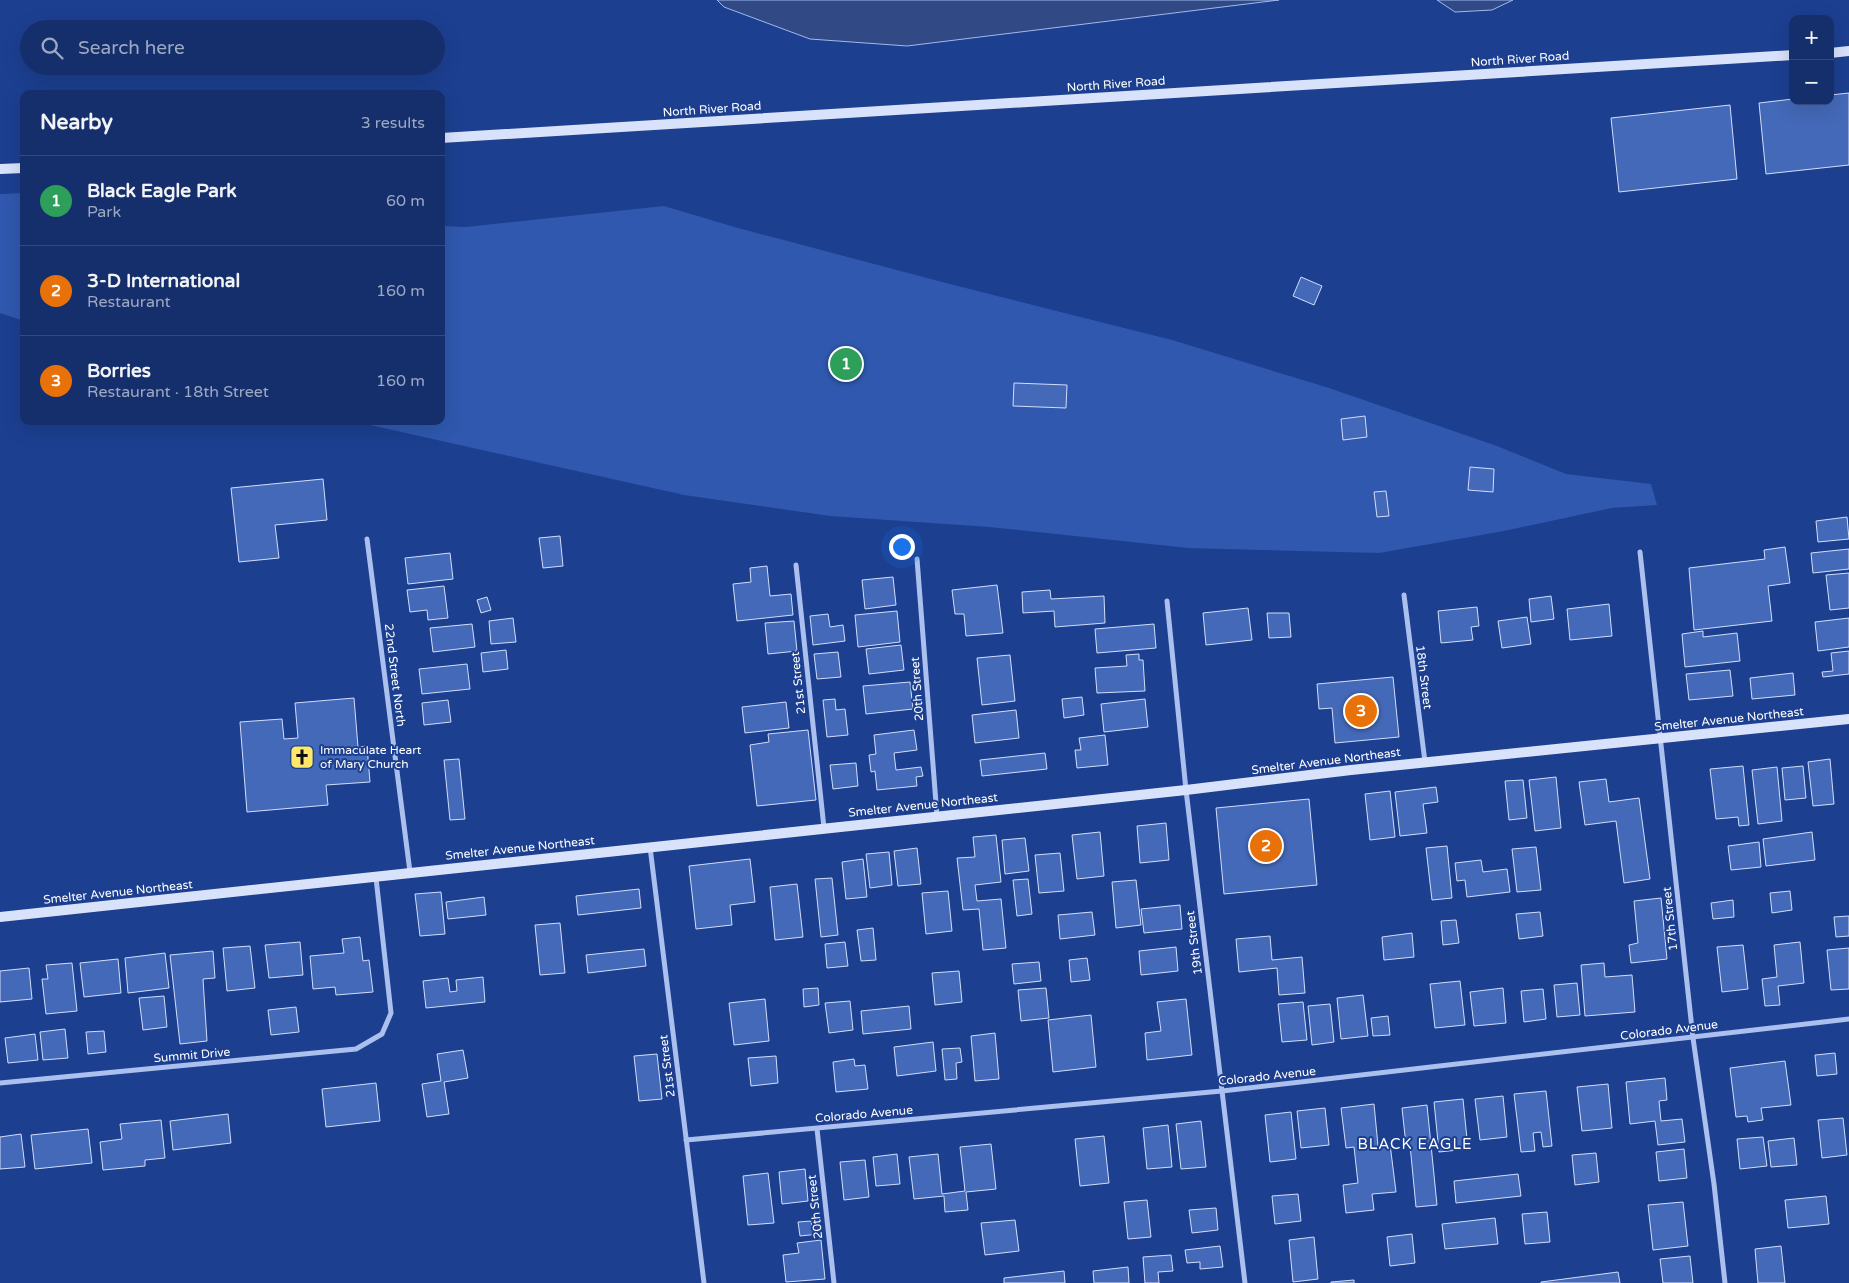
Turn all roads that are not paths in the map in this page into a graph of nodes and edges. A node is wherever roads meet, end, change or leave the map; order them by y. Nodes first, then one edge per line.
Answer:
1 (1849, 51) edge
2 (1834, 52) edge
3 (1789, 55) edge
4 (445, 138) edge
5 (20, 168) edge
6 (0, 169) edge
7 (367, 539) dead end
8 (1640, 552) dead end
9 (917, 560) dead end
10 (796, 564) dead end
11 (1404, 595) dead end
12 (1167, 601) dead end
13 (1849, 719) edge
14 (1660, 739) junction
15 (1425, 762) junction
16 (1186, 790) junction
17 (937, 816) junction
18 (824, 828) junction
19 (650, 847) junction
20 (410, 872) junction
21 (376, 878) junction
22 (0, 917) edge
23 (1849, 1020) edge
24 (1693, 1038) junction
25 (0, 1083) edge
26 (1222, 1091) junction
27 (817, 1129) junction
28 (686, 1140) junction
29 (704, 1283) edge
30 (834, 1283) edge
31 (1244, 1283) edge
32 (1725, 1283) edge

1 - 2 street
3 - 4 street, North River Road
5 - 6 street
7 - 20 street, 22nd Street North
8 - 14 street, 17th Street
9 - 17 street, 20th Street
10 - 18 street, 21st Street
11 - 15 street, 18th Street
12 - 16 street, 19th Street
13 - 14 street, Smelter Avenue Northeast
14 - 15 street, Smelter Avenue Northeast
14 - 24 street, 17th Street
15 - 16 street, Smelter Avenue Northeast
16 - 17 street, Smelter Avenue Northeast
16 - 26 street, 19th Street
17 - 18 street, Smelter Avenue Northeast
18 - 19 street, Smelter Avenue Northeast
19 - 20 street, Smelter Avenue Northeast
19 - 28 street, 21st Street
20 - 21 street, Smelter Avenue Northeast
21 - 22 street, Smelter Avenue Northeast
21 - 25 street, Summit Drive
23 - 24 street, Colorado Avenue
24 - 26 street, Colorado Avenue
24 - 32 street, 17th Street
26 - 27 street, Colorado Avenue
26 - 31 street, 19th Street
27 - 28 street, Colorado Avenue
27 - 30 street, 20th Street
28 - 29 street, 21st Street

